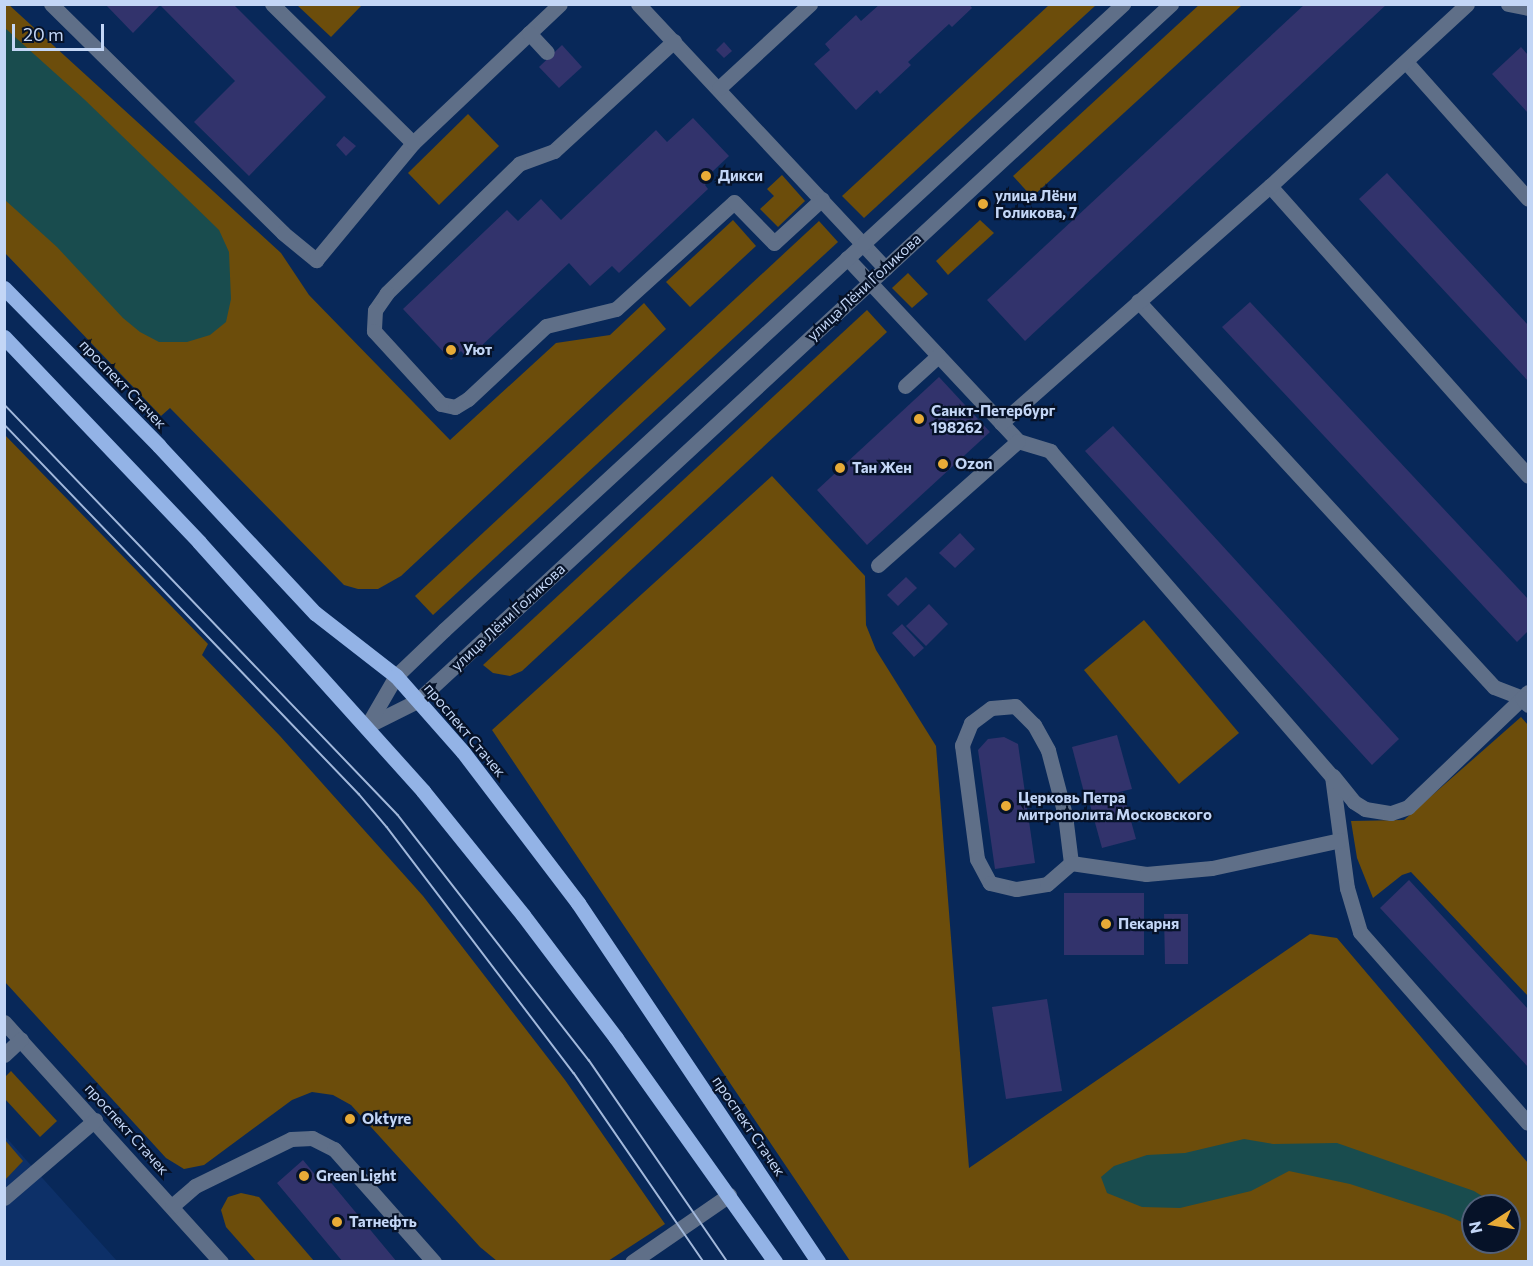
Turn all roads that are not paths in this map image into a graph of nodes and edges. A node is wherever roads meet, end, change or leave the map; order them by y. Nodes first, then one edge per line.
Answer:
1 (51, 4) edge
2 (272, 4) edge
3 (560, 4) edge
4 (638, 4) edge
5 (810, 4) edge
6 (1123, 4) edge
7 (1171, 4) edge
8 (1467, 4) edge
9 (1508, 4) edge
10 (1528, 8) edge
11 (529, 33) junction
12 (674, 41) junction
13 (547, 52) dead end
14 (1406, 62) junction
15 (719, 88) junction
16 (413, 143) junction
17 (1270, 186) junction
18 (822, 199) junction
19 (1528, 199) edge
20 (863, 243) junction
21 (846, 258) junction
22 (885, 267) junction
23 (869, 282) junction
24 (4, 288) edge
25 (1138, 301) junction
26 (4, 337) edge
27 (938, 356) junction
28 (905, 386) dead end
29 (1001, 423) junction
30 (1018, 441) junction
31 (1528, 476) edge
32 (878, 565) dead end
33 (396, 676) junction
34 (1526, 698) edge
35 (417, 701) junction
36 (367, 726) junction
37 (1332, 776) junction
38 (1340, 840) junction
39 (1071, 863) junction
40 (4, 1022) edge
41 (21, 1039) junction
42 (4, 1055) edge
43 (95, 1120) junction
44 (1528, 1124) edge
45 (729, 1196) junction
46 (4, 1198) edge
47 (172, 1206) junction
48 (221, 1262) edge
49 (434, 1262) edge
50 (632, 1262) edge
51 (775, 1262) edge
52 (818, 1262) edge

1 - 16 street
2 - 16 street
3 - 11 street
4 - 12 street
5 - 15 street
6 - 20 street
7 - 22 street, улица Лёни Голикова
8 - 14 street
9 - 10 street
11 - 13 street
11 - 16 street
12 - 15 street
12 - 18 street
14 - 17 street
14 - 19 street
15 - 18 street
17 - 25 street
17 - 31 street
18 - 20 street
20 - 21 street
20 - 22 street
21 - 23 street
21 - 33 street
22 - 23 street, улица Лёни Голикова
23 - 27 street
23 - 35 street, улица Лёни Голикова
24 - 33 main road, проспект Стачек
25 - 29 street
25 - 34 street
26 - 36 main road
27 - 28 street
27 - 29 street
29 - 30 street
30 - 32 street
30 - 37 street
33 - 35 main road, проспект Стачек
33 - 36 street
34 - 37 street
35 - 36 street, улица Лёни Голикова
35 - 52 main road, проспект Стачек
36 - 45 main road
37 - 38 street
38 - 39 street
38 - 44 street
39 - 39 street
40 - 41 street, проспект Стачек
41 - 42 street
41 - 43 street, проспект Стачек
43 - 46 street
43 - 47 street, проспект Стачек
45 - 50 street
45 - 51 main road
47 - 48 street, проспект Стачек
47 - 49 street

